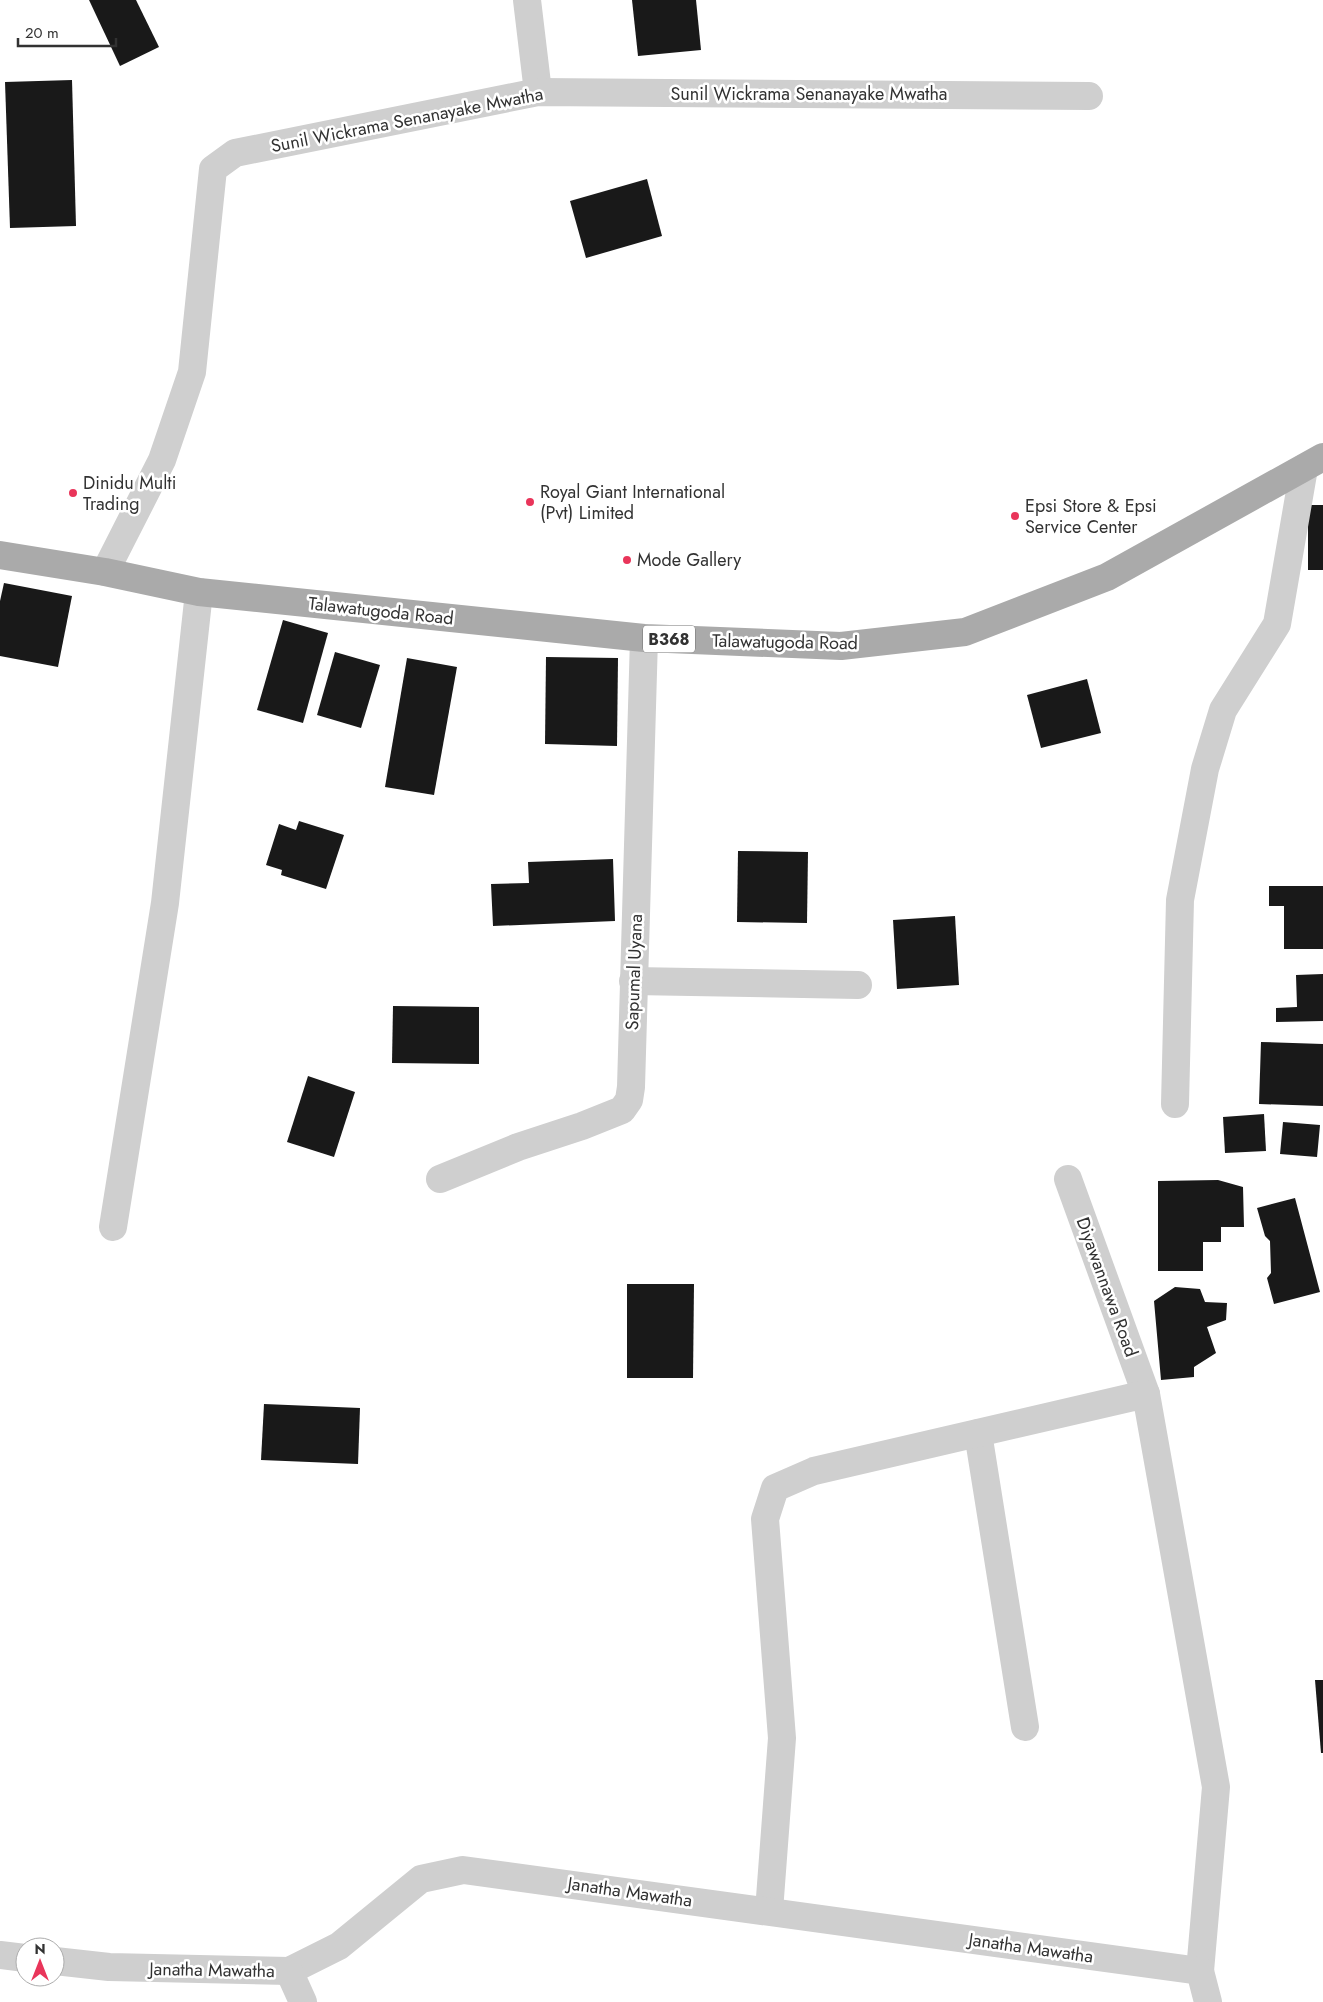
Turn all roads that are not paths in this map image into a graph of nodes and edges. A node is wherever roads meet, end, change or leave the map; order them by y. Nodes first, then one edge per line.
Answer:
1 (527, 0) edge
2 (538, 92) junction
3 (1089, 96) dead end
4 (1313, 462) edge
5 (0, 555) edge
6 (105, 572) junction
7 (199, 592) junction
8 (644, 638) junction
9 (633, 981) junction
10 (858, 986) dead end
11 (1176, 1104) dead end
12 (440, 1179) dead end
13 (1068, 1179) dead end
14 (114, 1226) dead end
15 (1146, 1394) junction
16 (978, 1433) junction
17 (1025, 1727) dead end
18 (770, 1911) junction
19 (0, 1955) edge
20 (15, 1957) edge
21 (65, 1962) edge
22 (289, 1971) junction
23 (1200, 1971) junction
24 (303, 2002) edge
25 (1208, 2002) edge

1 - 2 street
2 - 3 street, Sunil Wickrama Senanayake Mwatha
2 - 6 street, Sunil Wickrama Senanayake Mwatha
4 - 8 main road, Talawatugoda Road / B368
4 - 11 street
5 - 6 main road, Talawatugoda Road / B368
6 - 7 main road, Talawatugoda Road / B368
7 - 8 main road, Talawatugoda Road / B368
7 - 14 street
8 - 9 street, Sapumal Uyana
9 - 10 street
9 - 12 street, Sapumal Uyana
13 - 15 street, Diyawannawa Road
15 - 16 street
15 - 23 street, Diyawannawa Road
16 - 17 street
16 - 18 street
18 - 22 street, Janatha Mawatha
18 - 23 street, Janatha Mawatha
19 - 20 street
21 - 22 street, Janatha Mawatha
22 - 24 street
23 - 25 street

